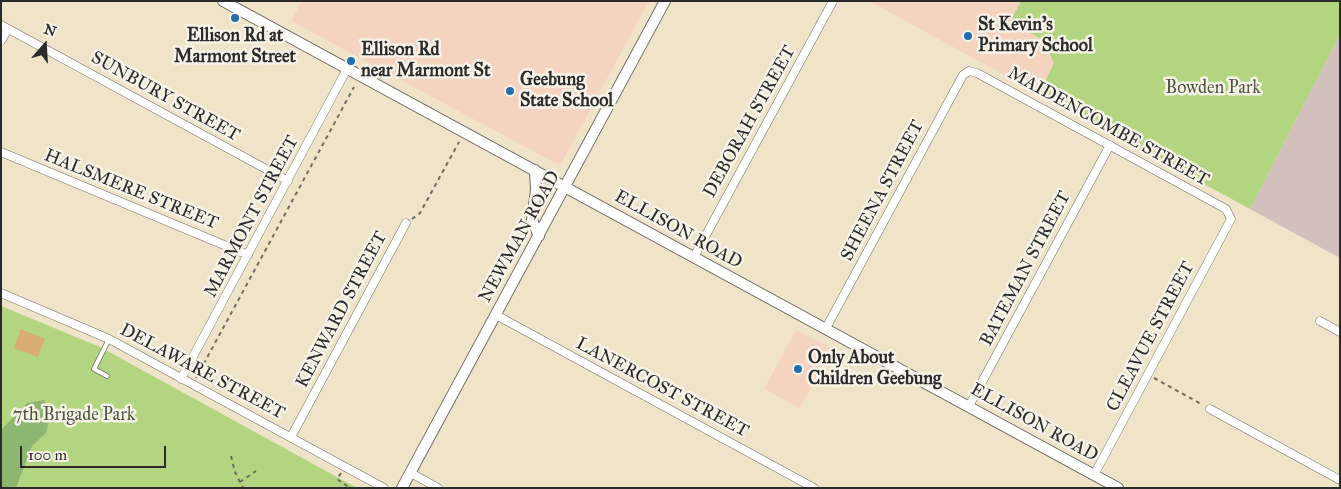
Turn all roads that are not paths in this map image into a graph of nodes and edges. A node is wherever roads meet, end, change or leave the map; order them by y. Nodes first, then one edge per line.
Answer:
1 (665, 1) edge
2 (833, 1) edge
3 (230, 3) edge
4 (5, 27) edge
5 (1, 41) edge
6 (347, 69) junction
7 (969, 71) joint
8 (1110, 146) junction
9 (1, 152) edge
10 (535, 170) junction
11 (288, 181) junction
12 (566, 187) junction
13 (1229, 213) joint
14 (406, 223) road end
15 (539, 236) junction
16 (248, 255) junction
17 (694, 257) junction
18 (1, 293) edge
19 (496, 316) junction
20 (1320, 321) dead end
21 (826, 328) junction
22 (1340, 332) edge
23 (109, 339) junction
24 (107, 376) dead end
25 (181, 378) junction
26 (969, 406) junction
27 (1210, 409) road end
28 (291, 437) junction
29 (410, 473) junction
30 (1094, 475) junction
31 (1340, 480) edge
32 (384, 488) edge
33 (402, 488) edge
34 (438, 488) edge
35 (814, 488) edge
36 (1118, 488) edge

1 - 12 street, NEWMAN ROAD
2 - 17 street, DEBORAH STREET
3 - 6 street, ELLISON ROAD
4 - 5 street
4 - 11 street, SUNBURY STREET
6 - 10 street, ELLISON ROAD
6 - 11 street, MARMONT STREET
7 - 8 street, MAIDENCOMBE STREET
7 - 21 street, SHEENA STREET
8 - 13 street, MAIDENCOMBE STREET
8 - 26 street, BATEMAN STREET
9 - 16 street, HALSMERE STREET
10 - 12 street, ELLISON ROAD
10 - 15 street
11 - 16 street, MARMONT STREET
12 - 15 street, NEWMAN ROAD
12 - 17 street, ELLISON ROAD
13 - 30 street, CLEAVUE STREET
14 - 28 street, KENWARD STREET
15 - 19 street, NEWMAN ROAD
16 - 25 street, MARMONT STREET
17 - 21 street, ELLISON ROAD
18 - 23 street, DELAWARE STREET
19 - 29 street, NEWMAN ROAD
19 - 35 street, LANERCOST STREET
20 - 22 street
21 - 26 street, ELLISON ROAD
23 - 24 lane
23 - 25 street, DELAWARE STREET
25 - 28 street, DELAWARE STREET
26 - 30 street, ELLISON ROAD
27 - 31 street
28 - 32 street, DELAWARE STREET
29 - 33 street, NEWMAN ROAD
29 - 34 street
30 - 36 street, ELLISON ROAD

